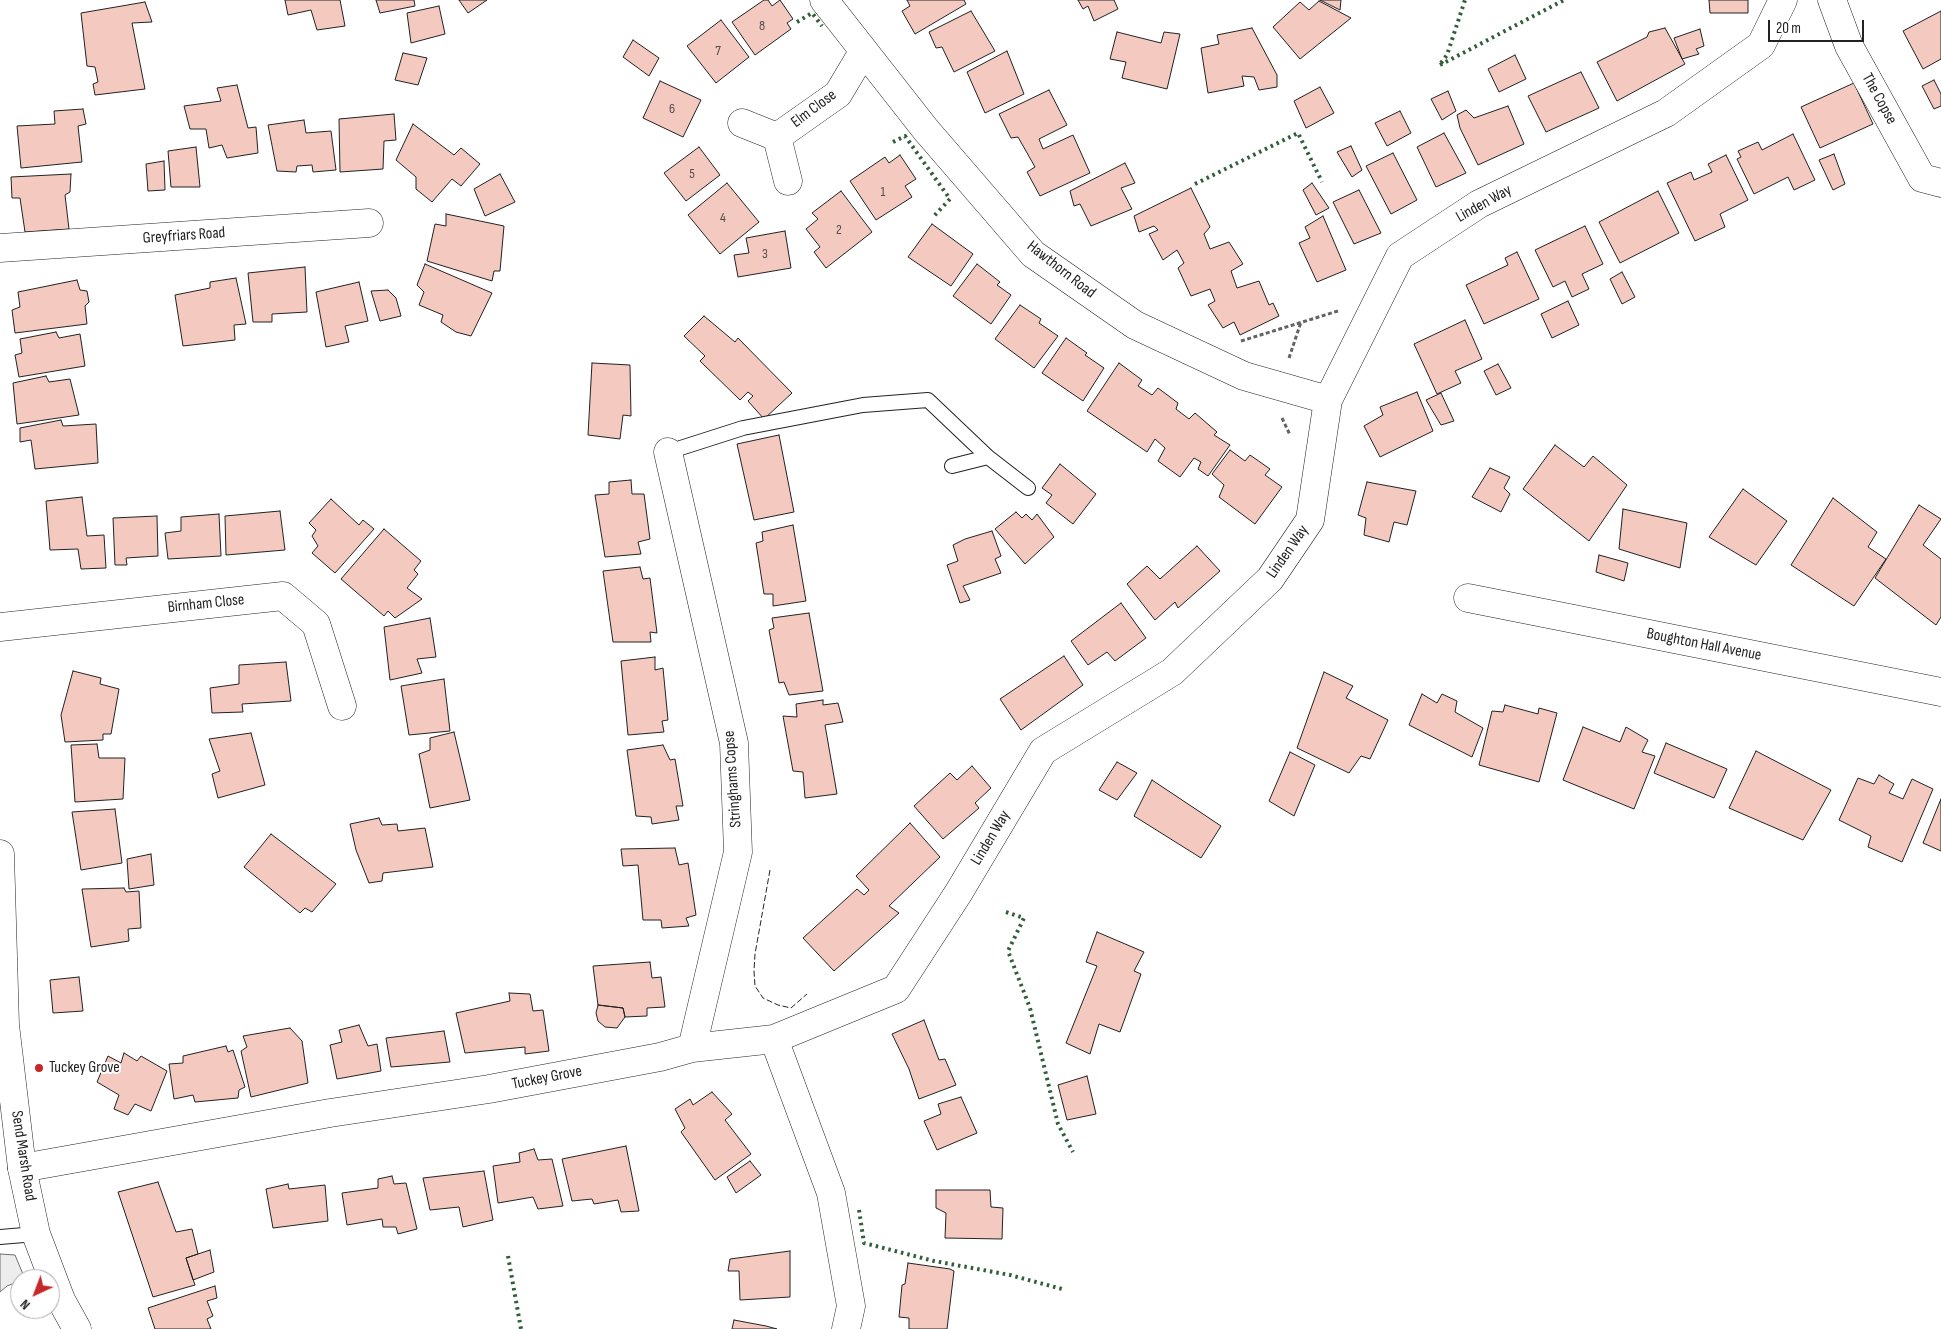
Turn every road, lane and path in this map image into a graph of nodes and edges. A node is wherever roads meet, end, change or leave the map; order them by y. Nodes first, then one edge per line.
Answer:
1 (824, 0) edge
2 (1783, 0) edge
3 (1832, 0) edge
4 (863, 52) junction
5 (742, 123) dead end
6 (777, 137) junction
7 (788, 181) dead end
8 (1941, 183) edge
9 (369, 223) dead end
10 (0, 248) edge
11 (1379, 298) junction
12 (1301, 322) junction
13 (1198, 354) junction
14 (1279, 386) junction
15 (1328, 400) junction
16 (668, 452) joint
17 (988, 458) junction
18 (952, 466) dead end
19 (1028, 488) dead end
20 (1468, 598) dead end
21 (0, 627) edge
22 (1941, 692) edge
23 (342, 706) dead end
24 (0, 854) edge
25 (774, 1039) junction
26 (692, 1048) junction
27 (22, 1168) junction
28 (36, 1234) junction
29 (0, 1237) edge
30 (77, 1329) edge
31 (846, 1329) edge

1 - 4 street, Hawthorn Road
2 - 11 street, Linden Way
3 - 8 street, The Copse
4 - 6 street, Elm Close
4 - 13 street, Hawthorn Road
5 - 6 street, Elm Close
6 - 7 street, Elm Close
9 - 10 street, Greyfriars Road
11 - 12 path
11 - 15 street, Linden Way
12 - 13 path
12 - 14 path
13 - 14 street, Hawthorn Road
14 - 15 street, Hawthorn Road
15 - 25 street, Linden Way
16 - 17 lane
16 - 26 street, Stringhams Copse
17 - 18 lane
17 - 19 lane
20 - 22 street, Boughton Hall Avenue
21 - 23 street, Birnham Close
24 - 27 street, Send Marsh Road
25 - 26 street, Tuckey Grove
25 - 31 street
26 - 27 street, Tuckey Grove
27 - 28 street, Send Marsh Road
28 - 29 lane
28 - 30 street, Send Marsh Road

